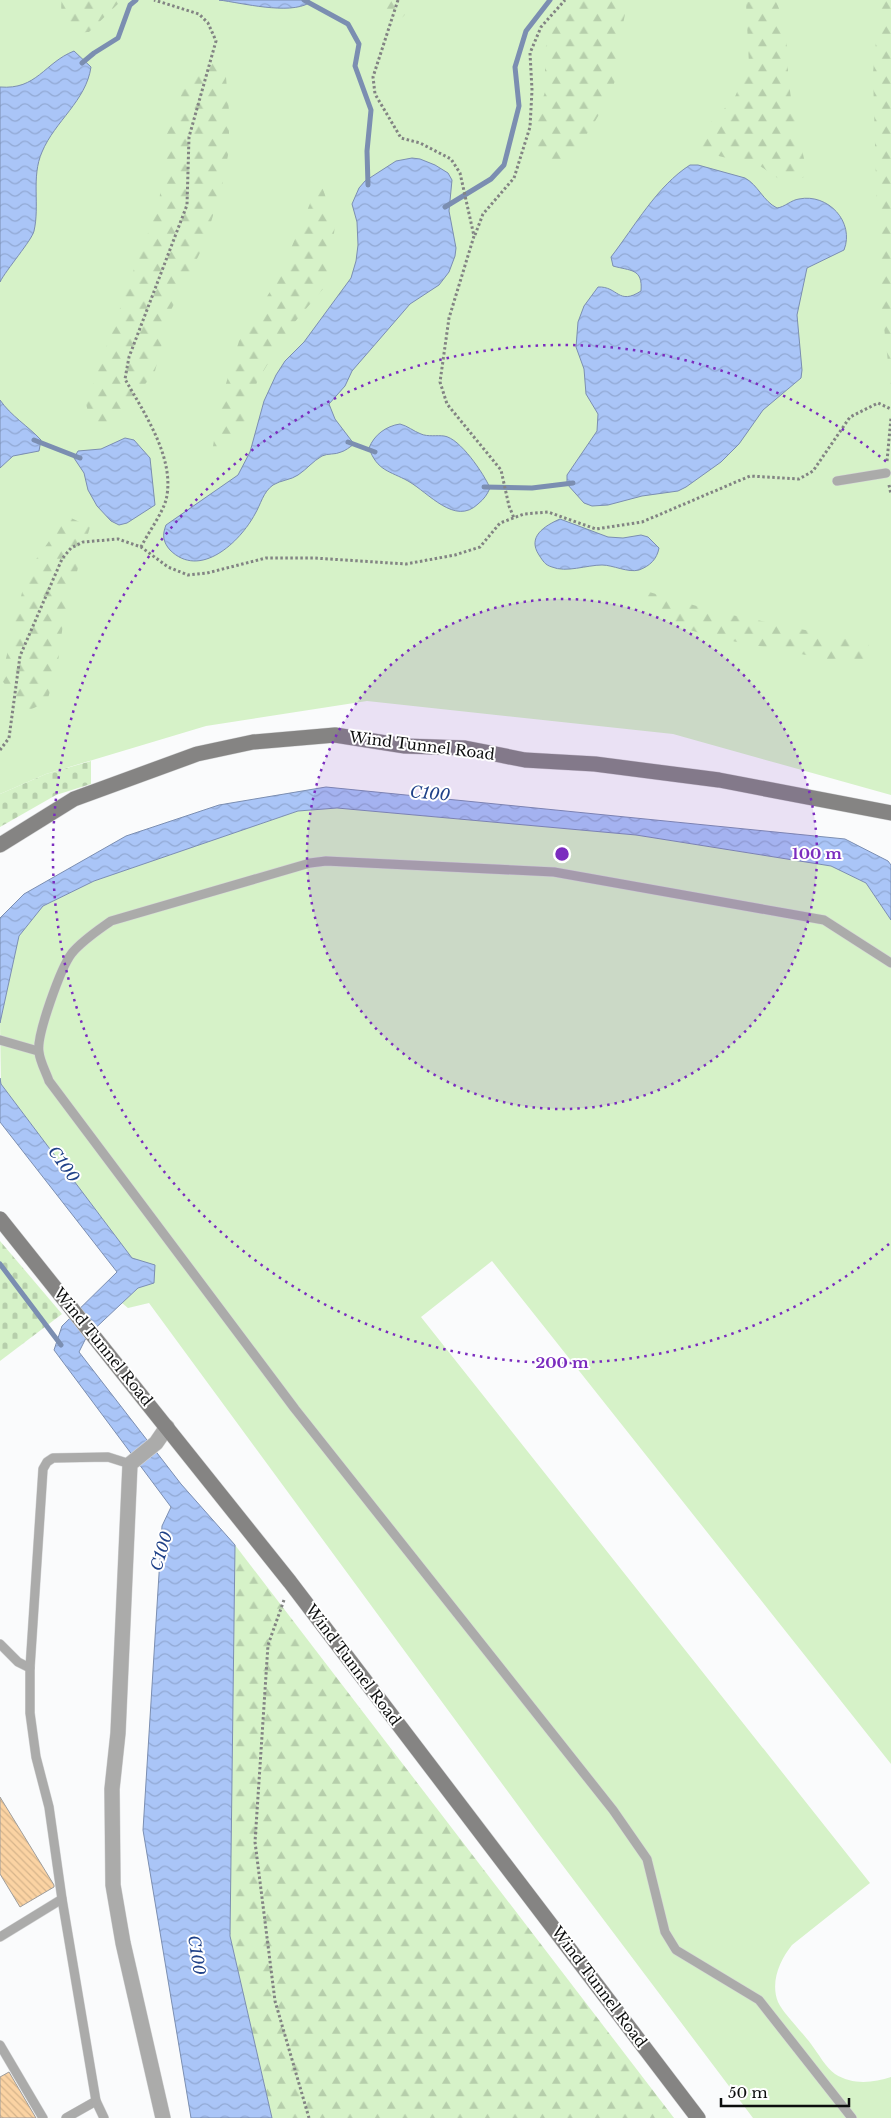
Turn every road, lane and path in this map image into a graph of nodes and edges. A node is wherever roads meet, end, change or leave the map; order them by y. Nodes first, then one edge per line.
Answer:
1 (154, 0) edge
2 (398, 0) edge
3 (565, 0) edge
4 (474, 236) junction
5 (891, 409) edge
6 (891, 418) edge
7 (886, 473) junction
8 (837, 481) dead end
9 (891, 494) edge
10 (514, 518) junction
11 (141, 547) junction
12 (0, 750) edge
13 (891, 813) edge
14 (0, 845) edge
15 (891, 963) edge
16 (0, 1040) edge
17 (38, 1051) junction
18 (0, 1219) edge
19 (167, 1427) junction
20 (132, 1462) junction
21 (290, 1582) junction
22 (0, 1644) edge
23 (30, 1668) junction
24 (62, 1899) junction
25 (0, 1937) edge
26 (0, 2045) edge
27 (96, 2102) junction
28 (43, 2118) edge
29 (66, 2118) edge
30 (104, 2118) edge
31 (163, 2118) edge
32 (309, 2118) edge
33 (698, 2118) edge
34 (852, 2118) edge

1 - 11 path
2 - 4 path
3 - 4 path
4 - 10 path
5 - 10 path
6 - 7 path
7 - 8 lane
7 - 9 path
10 - 11 path
11 - 12 path
13 - 14 street, Wind Tunnel Road
15 - 17 lane
16 - 17 lane
17 - 34 lane
18 - 19 street, Wind Tunnel Road
19 - 20 street
19 - 21 street, Wind Tunnel Road
20 - 23 lane
20 - 31 street
21 - 32 path
21 - 33 street, Wind Tunnel Road
22 - 23 lane
23 - 24 lane
24 - 25 lane
24 - 27 lane
26 - 28 lane
27 - 29 lane
27 - 30 lane

